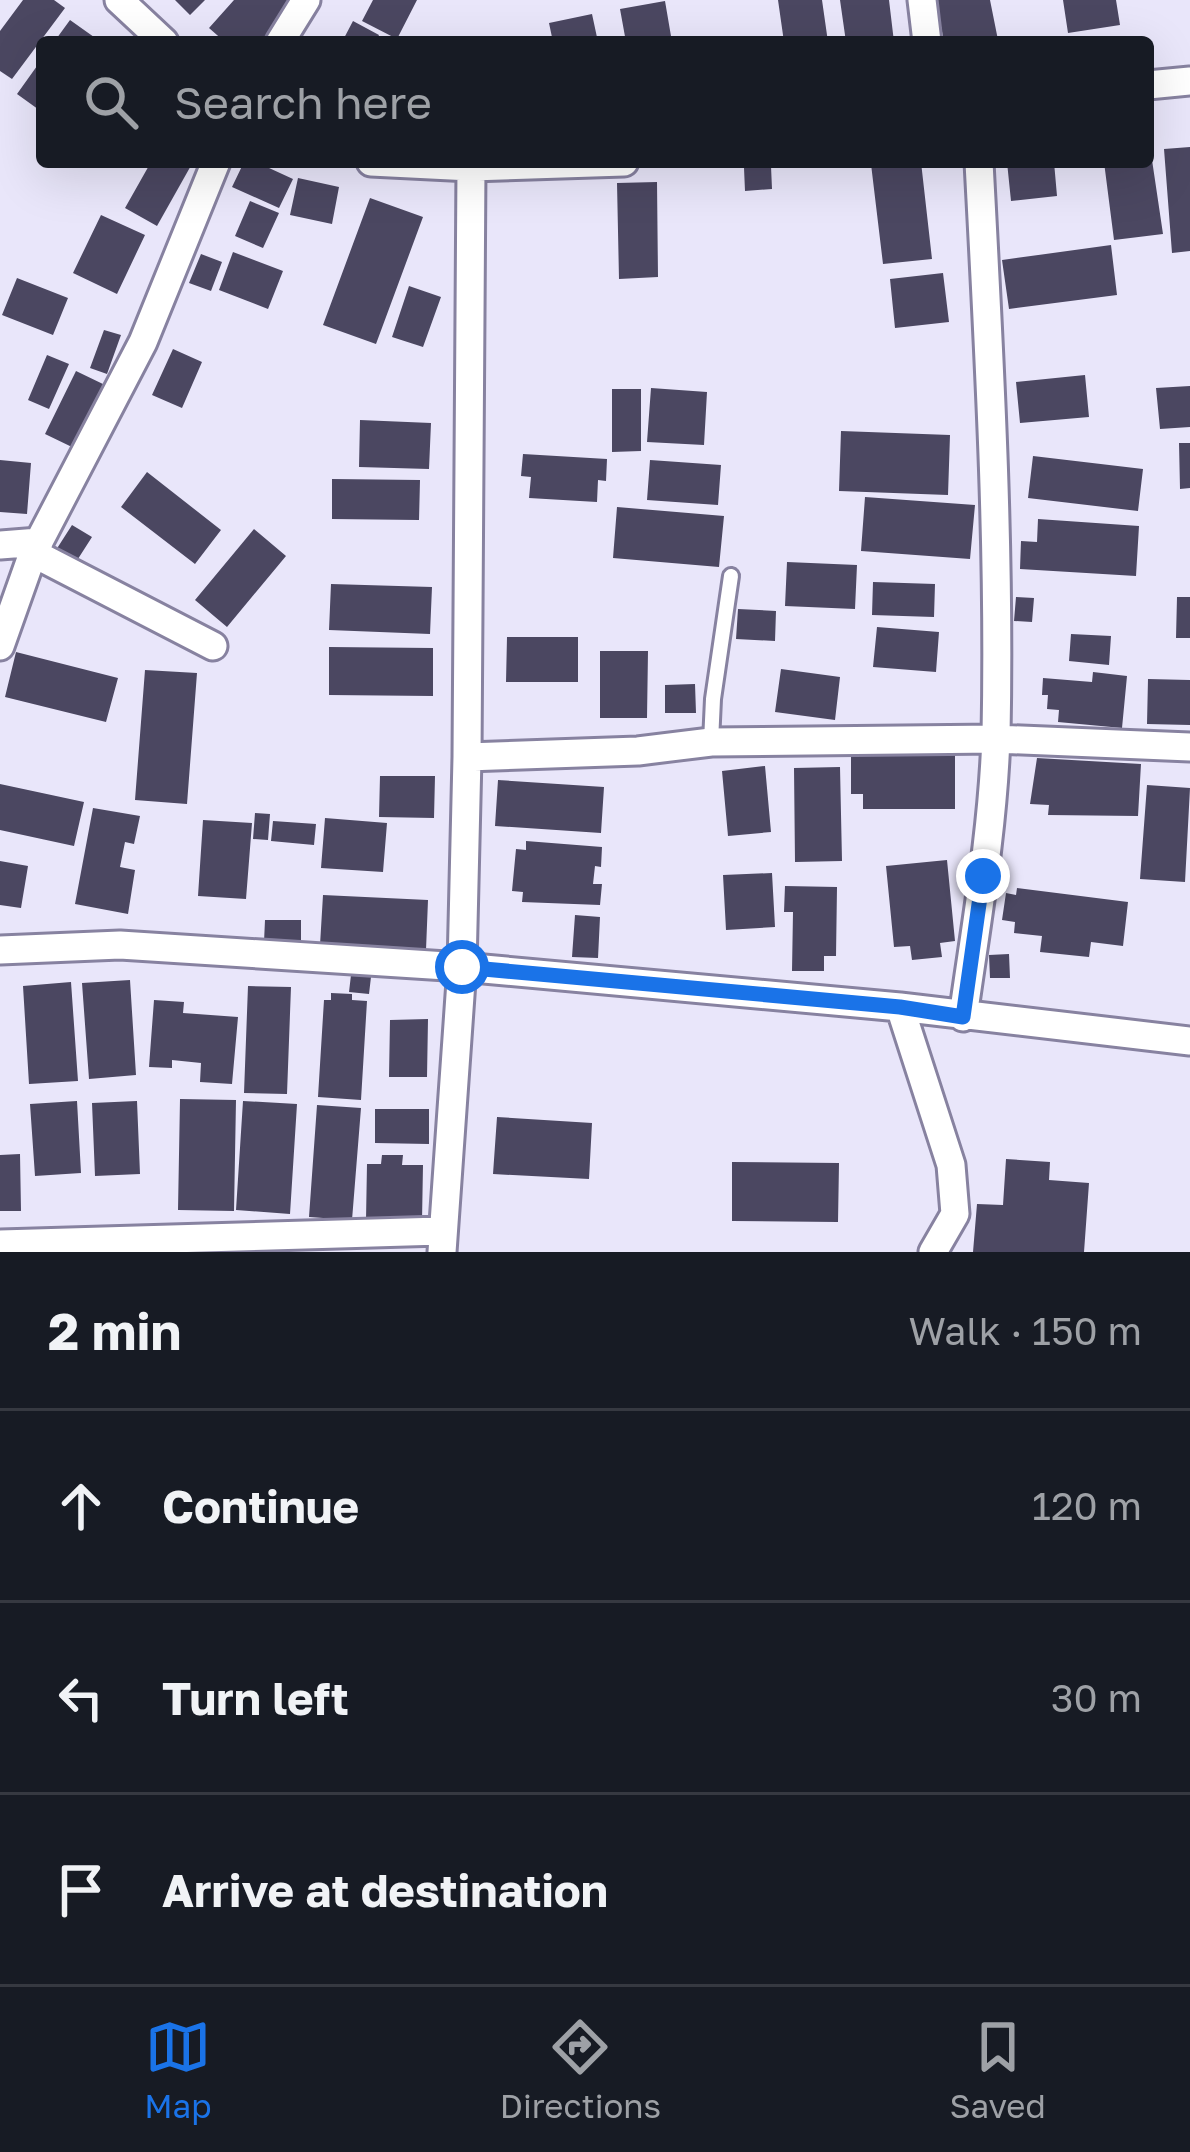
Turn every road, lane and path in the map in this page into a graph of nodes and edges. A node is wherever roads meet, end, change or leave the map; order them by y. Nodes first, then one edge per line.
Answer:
1 (118, 0) edge
2 (306, 0) edge
3 (922, 0) edge
4 (157, 36) edge
5 (284, 36) edge
6 (926, 36) edge
7 (1190, 81) edge
8 (1154, 84) edge
9 (214, 168) edge
10 (471, 168) edge
11 (979, 168) edge
12 (0, 544) edge
13 (36, 548) junction
14 (730, 576) dead end
15 (0, 646) edge
16 (213, 646) dead end
17 (995, 740) junction
18 (711, 742) junction
19 (1190, 747) edge
20 (467, 757) junction
21 (0, 950) edge
22 (462, 967) junction
23 (900, 1007) junction
24 (963, 1017) junction
25 (1190, 1041) edge
26 (442, 1242) edge
27 (0, 1244) edge
28 (172, 1245) edge
29 (933, 1252) edge

1 - 4 street
2 - 5 street
3 - 6 street
7 - 8 street
9 - 13 street
10 - 20 street
11 - 17 street
12 - 13 street
13 - 15 street
13 - 16 street
14 - 18 lane
17 - 18 street
17 - 19 street
17 - 24 street
18 - 20 street
20 - 22 street
21 - 22 street
22 - 23 street
22 - 26 street
23 - 24 street
23 - 29 street
24 - 25 street
26 - 28 street
27 - 28 street

